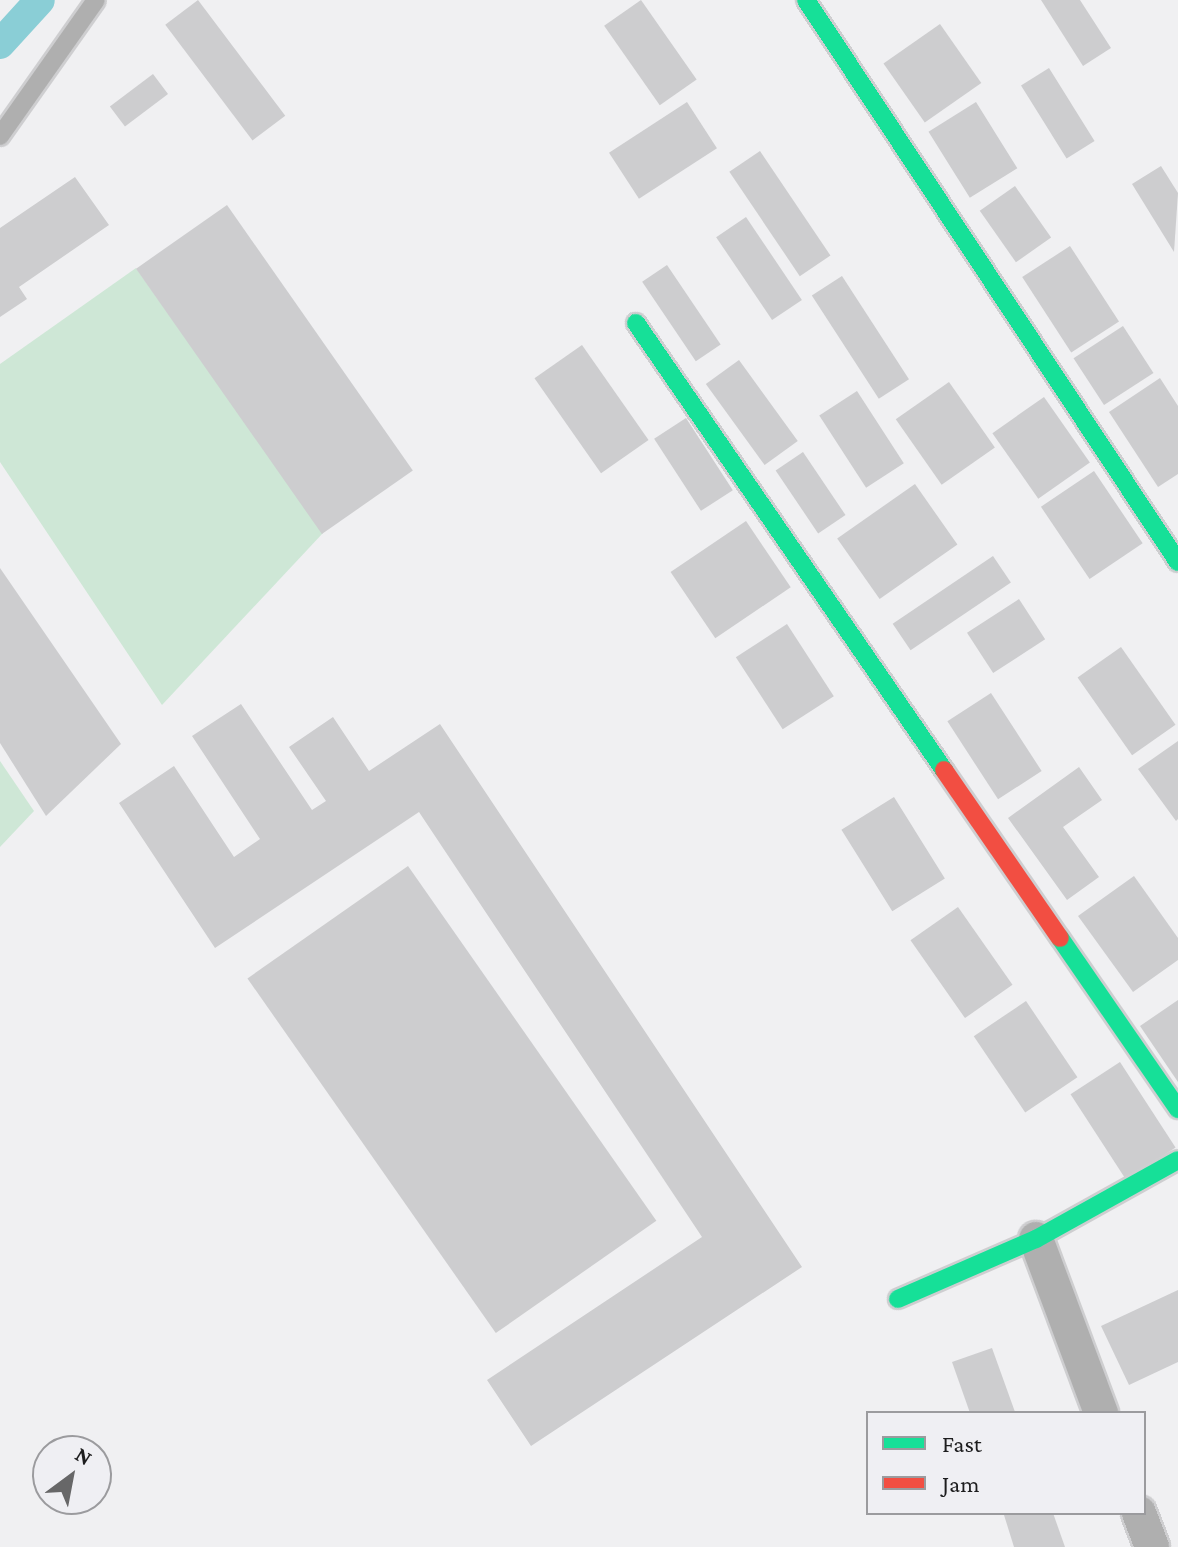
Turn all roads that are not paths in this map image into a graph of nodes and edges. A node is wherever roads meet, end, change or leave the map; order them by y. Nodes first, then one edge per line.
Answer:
1 (96, 0) edge
2 (806, 0) edge
3 (0, 136) edge
4 (636, 323) dead end
5 (1178, 562) edge
6 (1178, 1109) edge
7 (1178, 1160) edge
8 (1036, 1239) junction
9 (898, 1299) dead end
10 (1100, 1411) edge
11 (1140, 1515) edge
12 (1152, 1547) edge

1 - 3 lane
2 - 5 street
4 - 6 street
7 - 8 street
8 - 9 street
8 - 10 street
11 - 12 street

